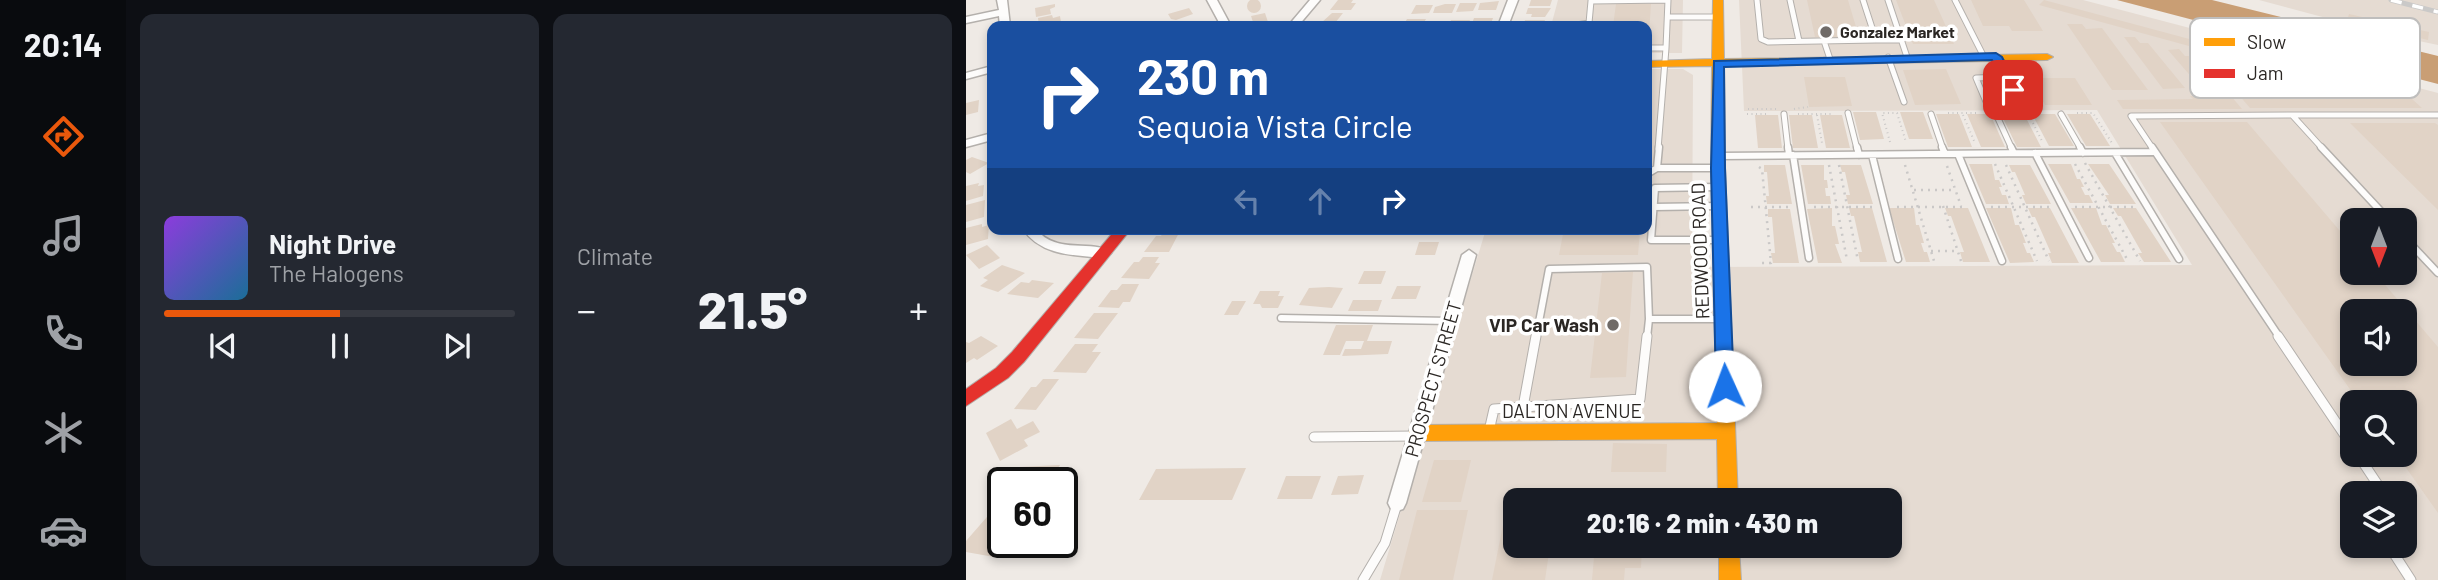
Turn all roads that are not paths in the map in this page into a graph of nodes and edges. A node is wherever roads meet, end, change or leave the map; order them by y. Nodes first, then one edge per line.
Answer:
1 (1002, 0) edge
2 (1212, 0) edge
3 (1315, 0) edge
4 (1513, 0) edge
5 (1718, 0) edge
6 (1757, 0) edge
7 (1790, 0) edge
8 (1863, 0) edge
9 (1888, 0) edge
10 (1955, 0) edge
11 (1003, 12) junction
12 (1668, 17) junction
13 (1718, 18) junction
14 (966, 20) edge
15 (1004, 21) edge
16 (1223, 21) edge
17 (1297, 21) edge
18 (1505, 21) edge
19 (1589, 21) edge
20 (1876, 40) junction
21 (1901, 40) junction
22 (1799, 41) junction
23 (1824, 41) junction
24 (1888, 57) junction
25 (1907, 57) junction
26 (1990, 57) junction
27 (2047, 57) dead end
28 (1659, 59) edge
29 (1830, 60) junction
30 (1718, 64) junction
31 (987, 70) edge
32 (966, 76) edge
33 (2006, 77) junction
34 (1904, 102) dead end
35 (1987, 104) dead end
36 (2020, 104) dead end
37 (1848, 113) dead end
38 (1784, 114) dead end
39 (1931, 114) dead end
40 (1996, 114) dead end
41 (2062, 114) dead end
42 (2292, 115) junction
43 (2438, 115) edge
44 (987, 138) edge
45 (966, 144) edge
46 (2113, 150) junction
47 (2153, 152) junction
48 (2014, 153) junction
49 (2035, 153) junction
50 (2083, 153) junction
51 (1958, 154) junction
52 (1791, 155) junction
53 (1859, 155) junction
54 (1872, 155) junction
55 (1946, 158) junction
56 (1718, 162) junction
57 (1657, 168) junction
58 (1652, 171) edge
59 (1719, 187) junction
60 (1719, 206) junction
61 (1654, 207) junction
62 (2378, 208) edge
63 (1652, 229) edge
64 (1035, 235) edge
65 (1119, 235) edge
66 (1651, 235) edge
67 (1720, 240) junction
68 (2417, 251) edge
69 (1104, 253) junction
70 (1469, 255) dead end
71 (1809, 258) dead end
72 (2089, 258) dead end
73 (1898, 259) dead end
74 (2179, 259) dead end
75 (2002, 261) dead end
76 (2438, 273) edge
77 (1281, 318) dead end
78 (1723, 318) junction
79 (1648, 319) junction
80 (1450, 321) junction
81 (966, 399) edge
82 (1523, 407) junction
83 (2340, 428) edge
84 (1726, 431) junction
85 (1489, 432) junction
86 (1417, 434) junction
87 (1314, 437) dead end
88 (1728, 488) edge
89 (1398, 503) joint
90 (1729, 558) edge
91 (2397, 558) edge
92 (1363, 580) edge
93 (1730, 580) edge
94 (2411, 580) edge

1 - 11 street
2 - 16 street
3 - 17 street
4 - 18 street
5 - 13 street, REDWOOD ROAD
6 - 22 lane
7 - 22 lane
8 - 20 lane
9 - 21 lane
10 - 26 lane
11 - 14 street
11 - 15 street
12 - 13 lane
12 - 19 lane
12 - 28 lane
13 - 30 street, REDWOOD ROAD
20 - 21 lane
20 - 23 lane
21 - 25 lane
22 - 23 lane
23 - 29 lane
24 - 25 street
24 - 29 street
24 - 34 lane
25 - 26 street
26 - 27 street
26 - 33 lane
28 - 30 street
28 - 57 lane
29 - 30 street
30 - 56 street, REDWOOD ROAD
31 - 32 street
33 - 35 lane
33 - 36 lane
37 - 53 lane
38 - 52 lane
39 - 55 lane
40 - 48 lane
41 - 50 lane
42 - 43 lane
42 - 47 lane
42 - 62 lane
44 - 45 street
46 - 47 lane
46 - 50 lane
46 - 74 lane
47 - 83 lane
48 - 49 lane
48 - 51 lane
49 - 50 lane
49 - 72 lane
51 - 55 lane
51 - 75 lane
52 - 53 lane
52 - 56 lane
52 - 71 lane
53 - 54 lane
54 - 55 lane
54 - 73 lane
56 - 57 lane
56 - 59 street, REDWOOD ROAD
57 - 58 lane
59 - 60 street, REDWOOD ROAD
59 - 61 lane
60 - 61 lane
60 - 67 street, REDWOOD ROAD
61 - 63 lane
64 - 69 street
65 - 69 street
66 - 67 lane
67 - 78 street, REDWOOD ROAD
68 - 76 lane
69 - 81 street
70 - 80 street, PROSPECT STREET
77 - 80 lane
78 - 79 lane
78 - 84 street, REDWOOD ROAD
79 - 82 lane
79 - 82 lane
80 - 86 street, PROSPECT STREET
82 - 85 lane
84 - 85 street, DALTON AVENUE
84 - 88 street, REDWOOD ROAD
85 - 86 street, DALTON AVENUE
86 - 87 lane
86 - 89 street, PROSPECT STREET
89 - 92 lane
90 - 93 street
91 - 94 lane

